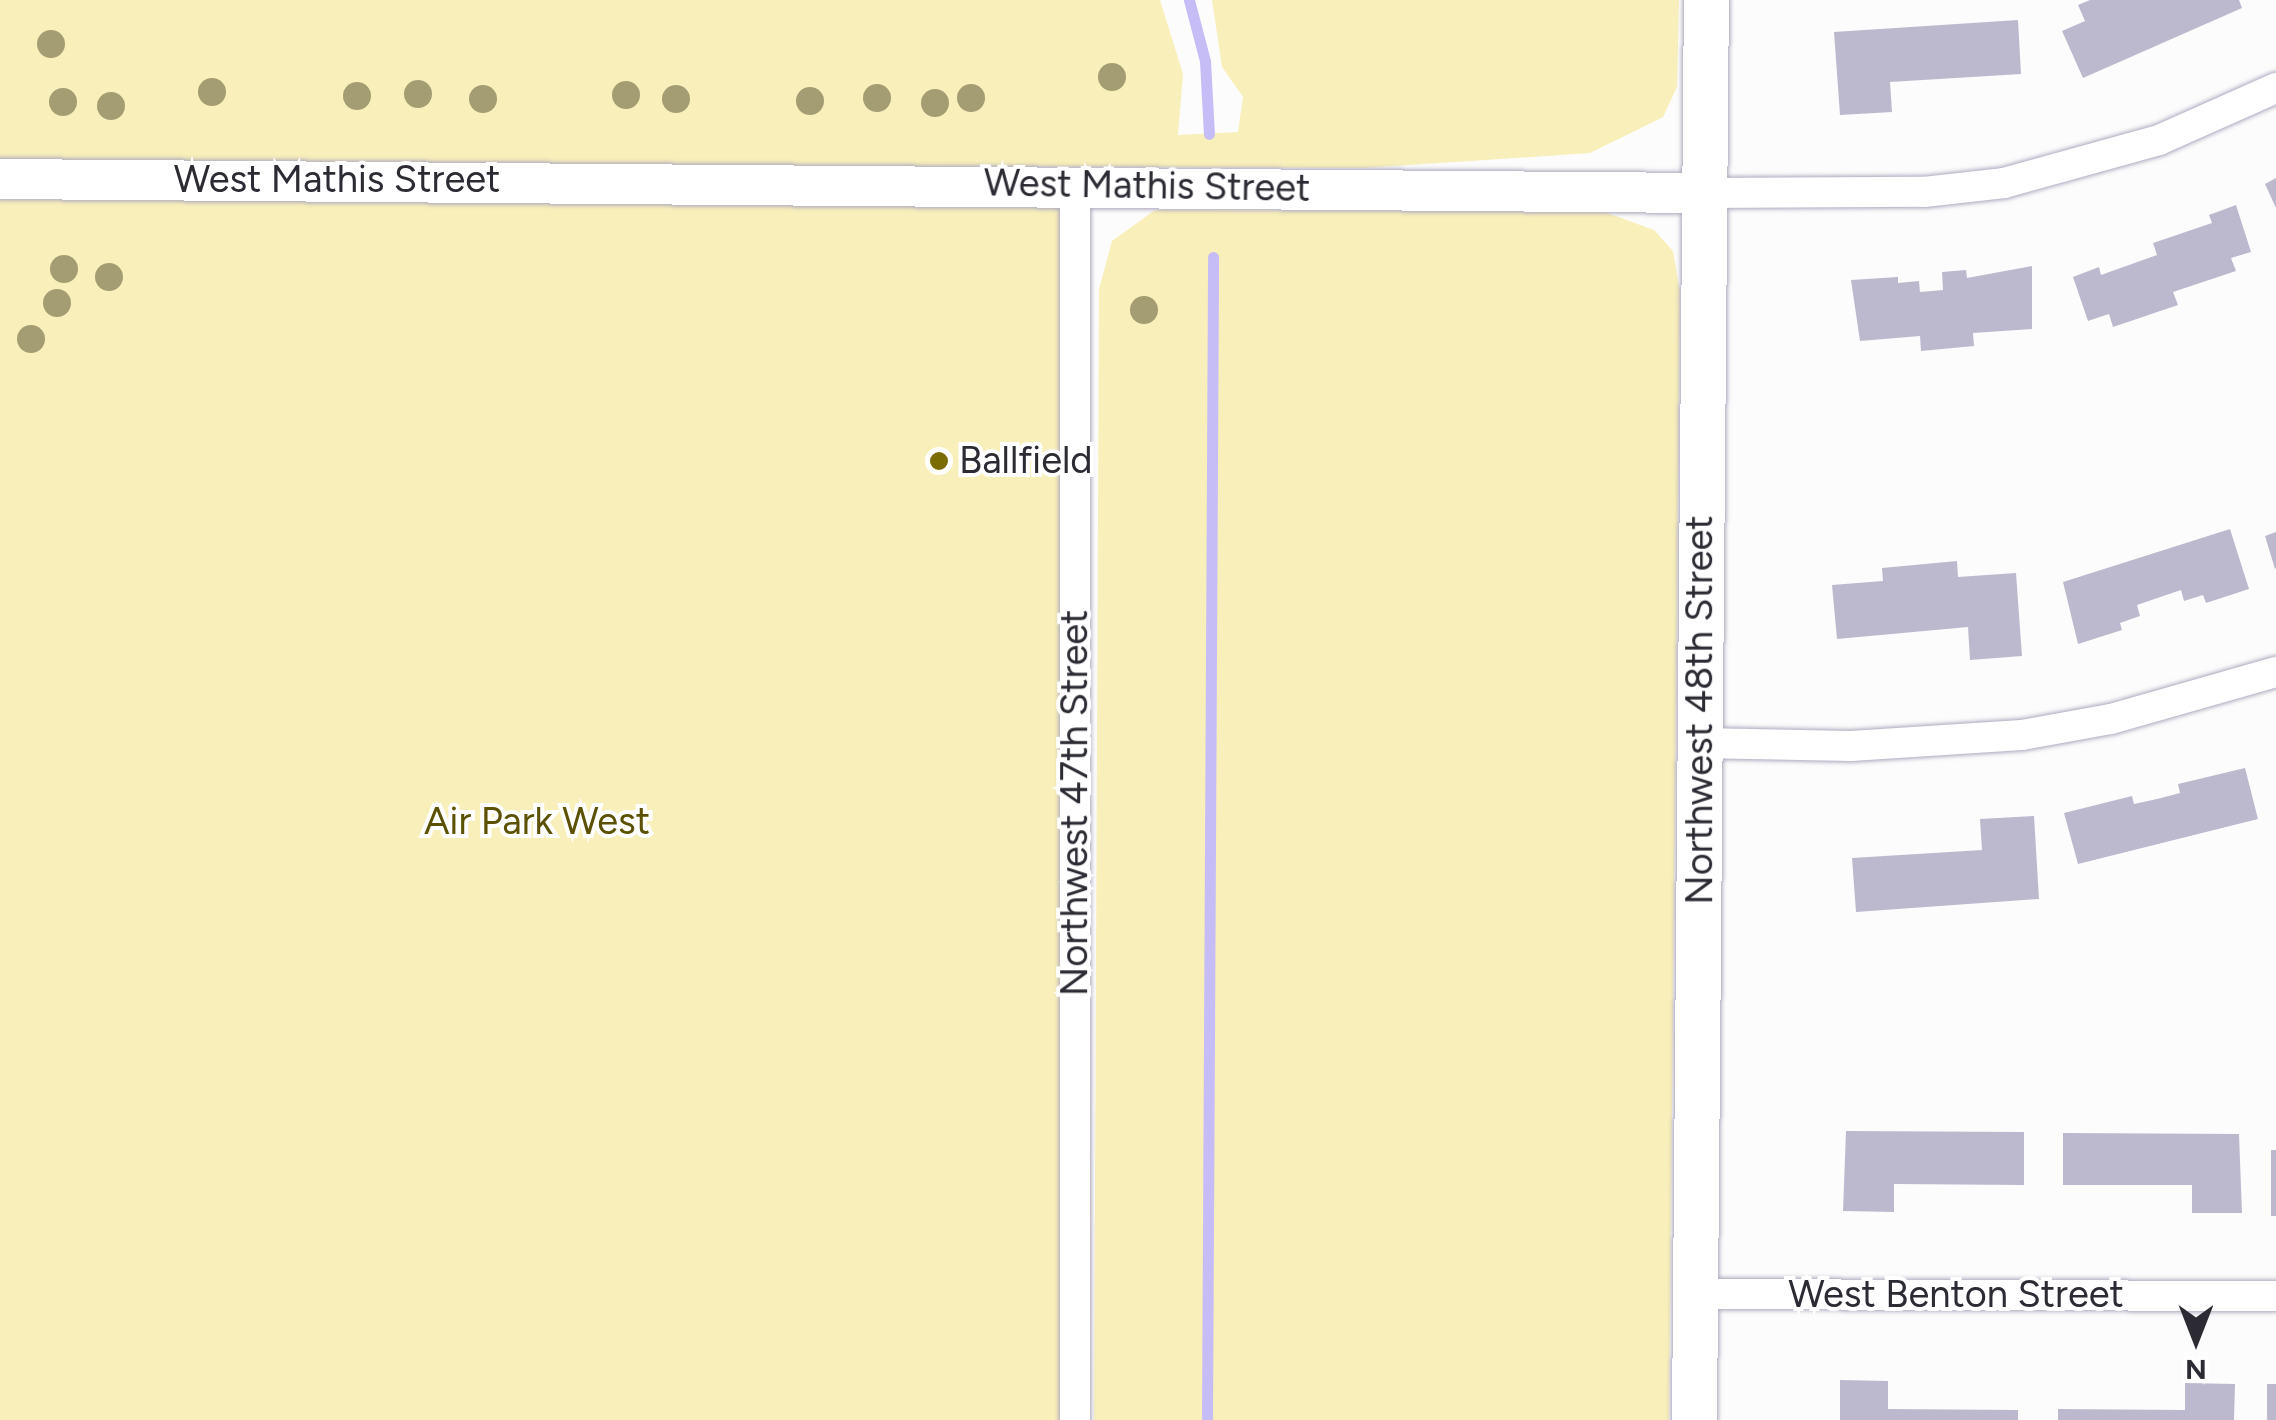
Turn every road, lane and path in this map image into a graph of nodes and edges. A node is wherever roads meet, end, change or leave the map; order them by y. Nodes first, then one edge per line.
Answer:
1 (1706, 0) edge
2 (2276, 88) edge
3 (0, 178) edge
4 (1076, 185) junction
5 (1704, 193) junction
6 (2276, 672) edge
7 (1700, 744) junction
8 (1695, 1294) junction
9 (2276, 1296) edge
10 (1074, 1420) edge
11 (1694, 1420) edge

1 - 5 main road, Northwest 48th Street
2 - 5 street, West Mathis Street
3 - 4 street, West Mathis Street
4 - 5 street, West Mathis Street
4 - 10 street, Northwest 47th Street
5 - 7 main road, Northwest 48th Street
6 - 7 street
7 - 8 main road, Northwest 48th Street
8 - 9 street, West Benton Street
8 - 11 main road, Northwest 48th Street

